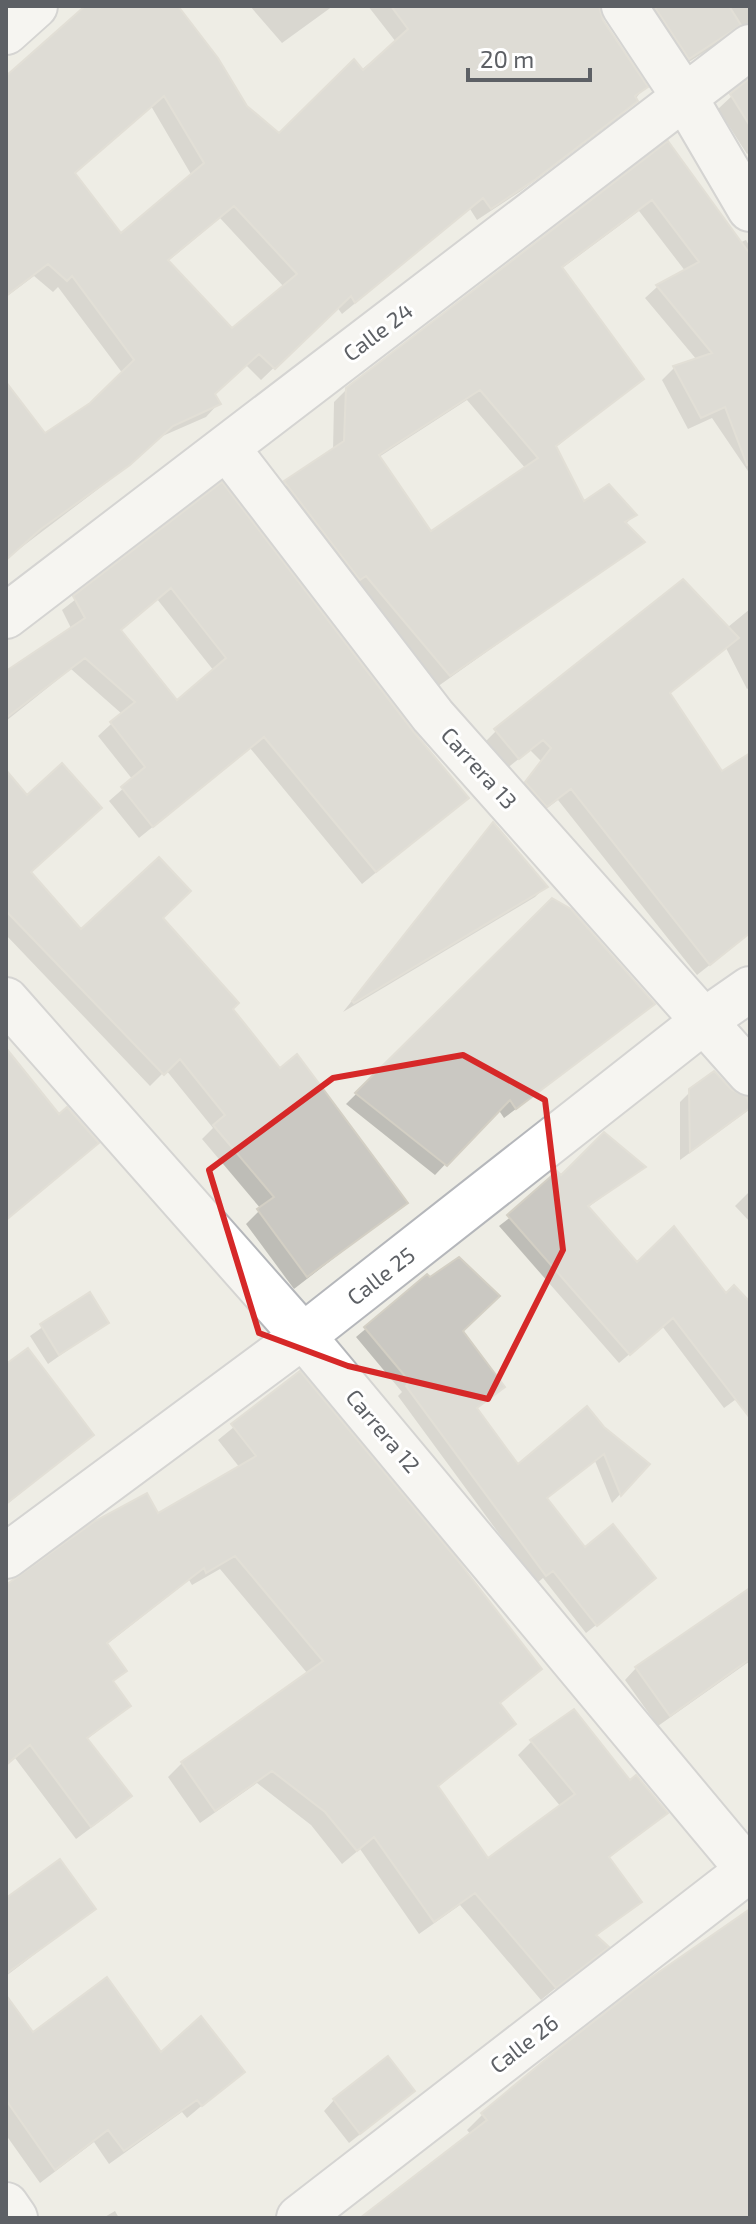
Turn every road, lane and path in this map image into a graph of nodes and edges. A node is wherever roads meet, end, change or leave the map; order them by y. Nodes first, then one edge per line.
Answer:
1 (35, 6) edge
2 (624, 6) edge
3 (6, 32) edge
4 (750, 47) edge
5 (685, 98) junction
6 (750, 209) edge
7 (227, 448) junction
8 (6, 616) edge
9 (750, 989) edge
10 (6, 1000) edge
11 (704, 1021) junction
12 (750, 1073) edge
13 (303, 1336) junction
14 (6, 1556) edge
15 (750, 1870) edge
16 (6, 2205) edge
17 (15, 2218) edge
18 (299, 2218) edge

1 - 3 street
2 - 5 street
4 - 5 street, Calle 24
5 - 6 street
5 - 7 street, Calle 24
7 - 8 street, Calle 24
7 - 11 street, Carrera 13
9 - 11 street, Calle 25
10 - 13 street, Carrera 12
11 - 12 street, Carrera 13
11 - 13 street, Calle 25
13 - 14 street, Calle 25
13 - 15 street, Carrera 12
15 - 18 street, Calle 26
16 - 17 street

